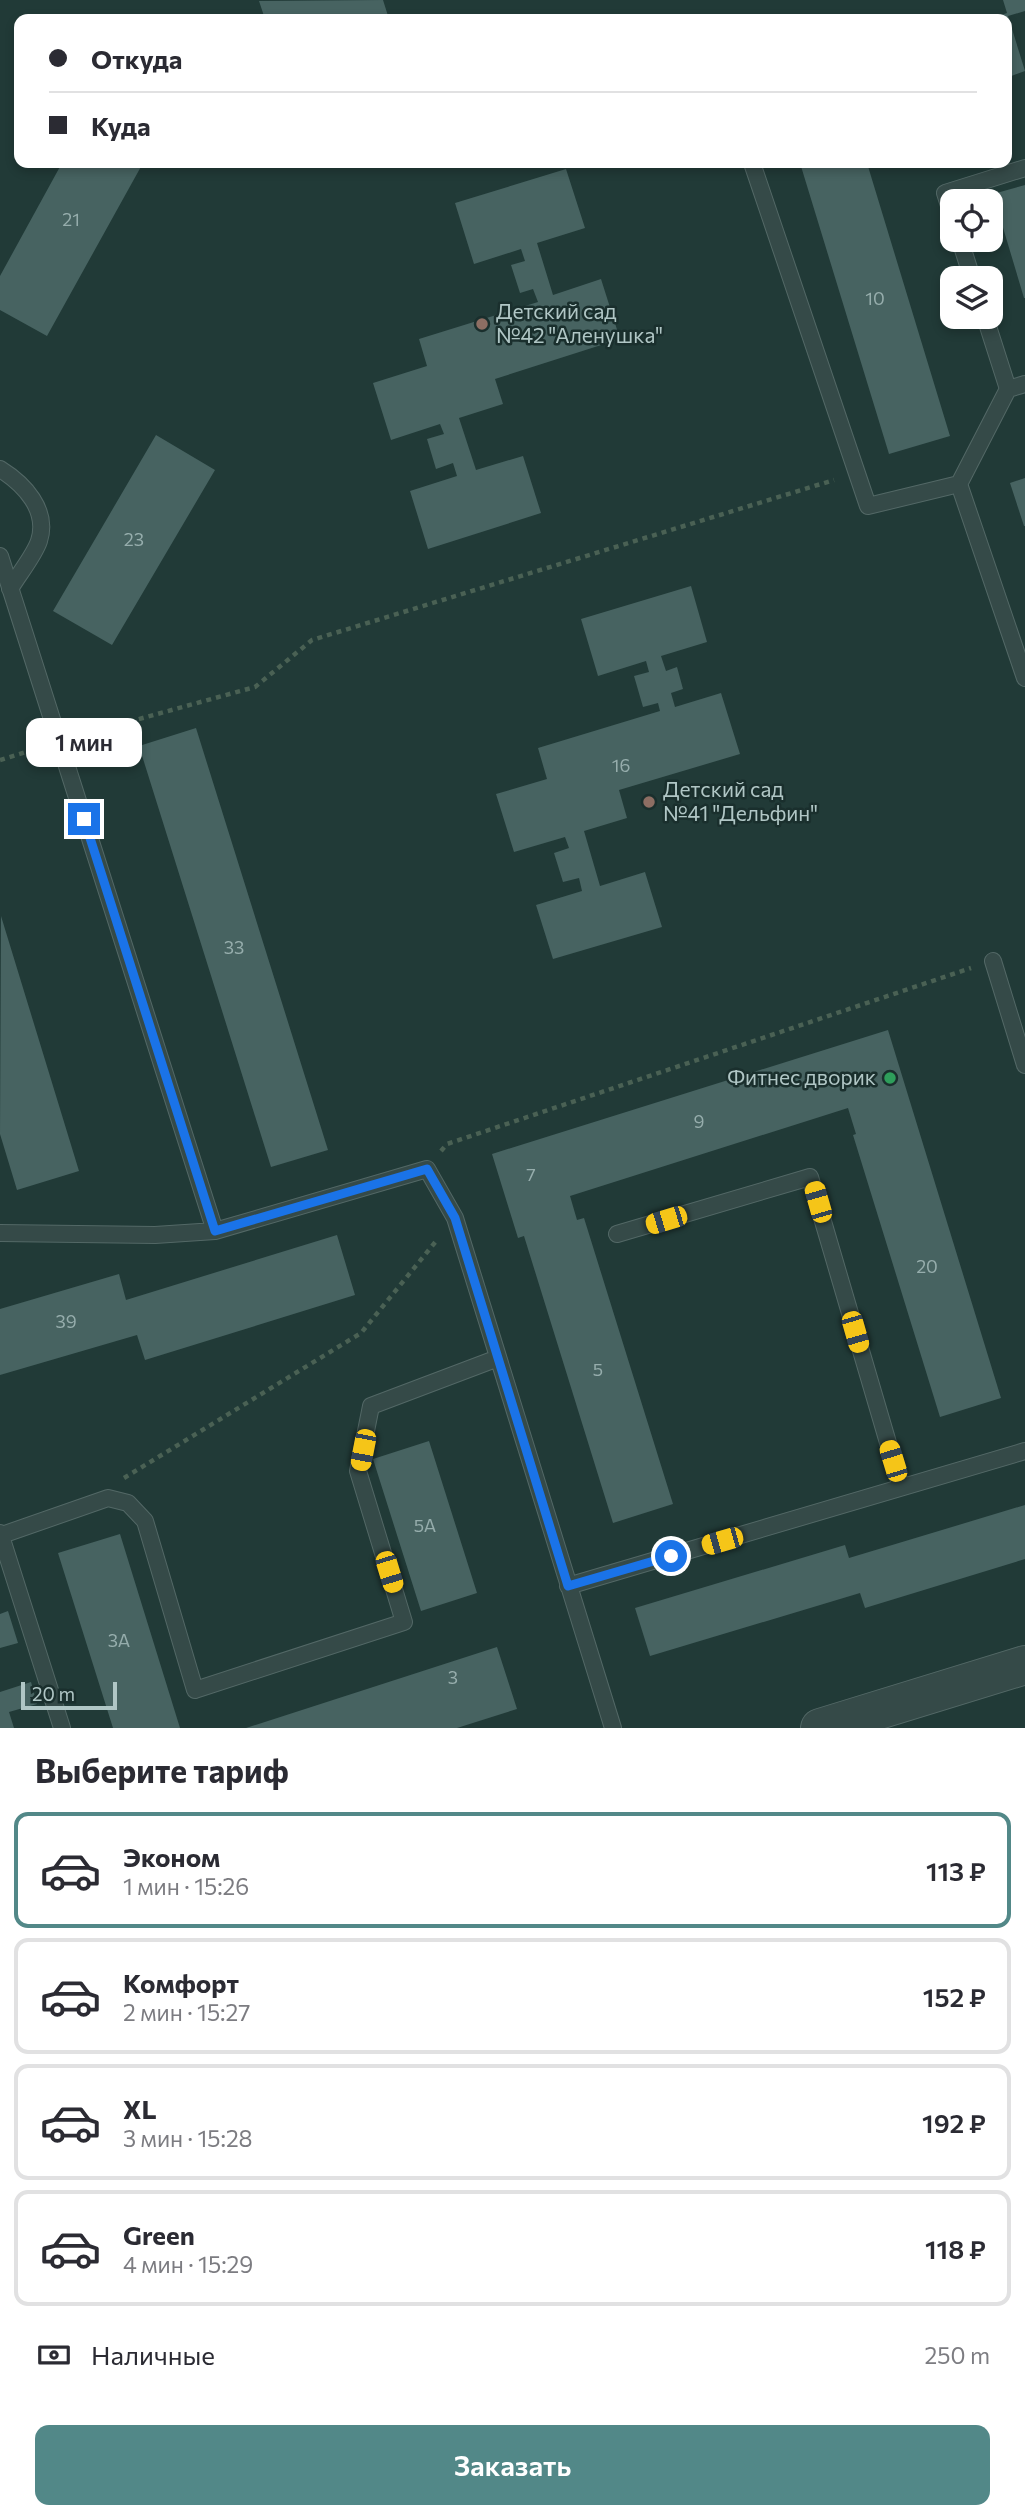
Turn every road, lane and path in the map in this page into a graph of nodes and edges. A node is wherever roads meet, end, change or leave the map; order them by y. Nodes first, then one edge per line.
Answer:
1 (754, 168) edge
2 (1025, 168) edge
3 (958, 189) edge
4 (989, 329) edge
5 (1025, 384) edge
6 (1008, 389) junction
7 (0, 468) edge
8 (856, 473) junction
9 (960, 484) junction
10 (0, 556) edge
11 (10, 589) junction
12 (1025, 678) edge
13 (59, 742) junction
14 (0, 760) edge
15 (993, 961) joint
16 (1025, 1065) edge
17 (427, 1169) junction
18 (455, 1218) junction
19 (215, 1231) junction
20 (0, 1233) edge
21 (617, 1234) dead end
22 (498, 1358) junction
23 (1025, 1451) edge
24 (901, 1487) junction
25 (108, 1498) junction
26 (1, 1534) edge
27 (568, 1586) junction
28 (1025, 1665) edge
29 (62, 1728) edge
30 (613, 1728) edge
31 (820, 1728) edge

1 - 8 lane
2 - 3 lane
4 - 6 lane
5 - 6 lane
6 - 9 lane
7 - 11 lane
8 - 9 lane
8 - 13 path
9 - 12 lane
10 - 11 lane
11 - 13 lane
13 - 14 path
13 - 19 lane
15 - 16 lane
15 - 17 path
17 - 18 lane
17 - 19 lane
18 - 22 lane
18 - 25 path
19 - 20 lane
21 - 24 lane
22 - 25 lane
22 - 27 lane
23 - 24 lane
24 - 27 lane
25 - 26 lane
26 - 29 lane
27 - 30 lane
28 - 31 street

